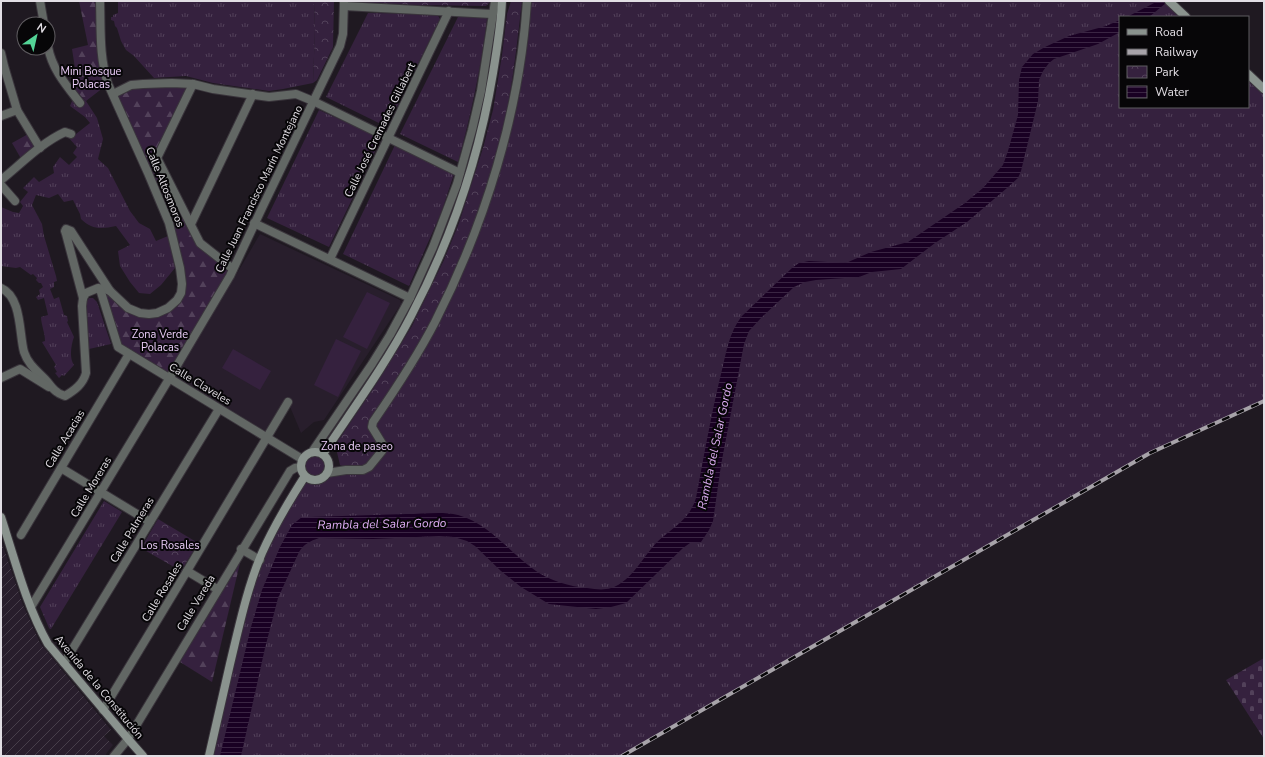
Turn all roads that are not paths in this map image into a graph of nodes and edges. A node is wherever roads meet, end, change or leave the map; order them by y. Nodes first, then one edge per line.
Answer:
1 (40, 1) edge
2 (100, 1) edge
3 (495, 1) edge
4 (502, 1) edge
5 (527, 1) edge
6 (1169, 1) edge
7 (344, 4) edge
8 (449, 11) junction
9 (492, 14) junction
10 (43, 16) edge
11 (1185, 16) edge
12 (1, 53) edge
13 (50, 56) edge
14 (1249, 75) edge
15 (193, 84) junction
16 (1264, 89) edge
17 (113, 94) junction
18 (253, 94) junction
19 (313, 101) junction
20 (80, 103) dead end
21 (17, 110) junction
22 (1, 116) edge
23 (71, 134) dead end
24 (388, 138) junction
25 (40, 148) junction
26 (460, 173) junction
27 (1, 180) edge
28 (1, 185) edge
29 (15, 201) dead end
30 (254, 223) junction
31 (191, 224) junction
32 (330, 259) junction
33 (233, 269) junction
34 (1, 288) edge
35 (100, 289) junction
36 (110, 291) junction
37 (83, 298) junction
38 (410, 298) junction
39 (129, 354) junction
40 (1, 378) edge
41 (169, 379) junction
42 (57, 392) junction
43 (288, 402) dead end
44 (219, 409) junction
45 (266, 438) junction
46 (312, 452) junction
47 (323, 454) junction
48 (302, 463) junction
49 (61, 468) junction
50 (327, 473) junction
51 (305, 476) junction
52 (101, 492) junction
53 (1, 517) edge
54 (150, 522) junction
55 (21, 535) dead end
56 (241, 549) junction
57 (260, 560) junction
58 (187, 571) junction
59 (217, 589) junction
60 (31, 607) junction
61 (64, 663) junction
62 (103, 710) junction
63 (128, 739) junction
64 (114, 756) edge
65 (144, 756) edge
66 (209, 756) edge

1 - 10 street
2 - 17 street, Calle Altosmoros
3 - 9 street
4 - 47 main road
5 - 50 street
6 - 11 main road
7 - 8 street
7 - 19 street, Calle Juan Francisco Marín Montejano
8 - 9 street
8 - 24 street, Calle José Cremades Gillabert
9 - 26 street
12 - 21 street
13 - 20 street
14 - 16 main road
15 - 17 street
15 - 18 street
15 - 31 street
17 - 36 street, Calle Altosmoros
18 - 19 street
18 - 31 street
19 - 24 street
19 - 30 street, Calle Juan Francisco Marín Montejano
21 - 22 street
21 - 25 street
23 - 25 street
24 - 26 street
24 - 32 street, Calle José Cremades Gillabert
25 - 27 street
26 - 38 street
28 - 29 street
30 - 32 street
30 - 33 street, Calle Juan Francisco Marín Montejano
31 - 33 street
32 - 38 street
33 - 41 street, Calle Juan Francisco Marín Montejano
34 - 42 street
35 - 36 street
35 - 37 street
35 - 39 street, Calle Claveles
36 - 37 street, Calle Altosmoros
37 - 42 street
38 - 46 street
39 - 41 street, Calle Claveles
39 - 49 street, Calle Acacias
40 - 42 street
41 - 44 street, Calle Claveles
41 - 52 street, Calle Moreras
43 - 45 street, Calle Rosales
44 - 45 street, Calle Claveles
44 - 54 street, Calle Palmeras
45 - 48 street, Calle Claveles
45 - 58 street, Calle Rosales
46 - 47 main road
46 - 48 main road
47 - 50 main road
48 - 51 main road
48 - 56 street, Calle Vereda
49 - 52 street
49 - 55 street, Calle Acacias
50 - 51 main road
51 - 57 main road
52 - 54 street
52 - 60 street, Calle Moreras
53 - 60 main road, Avenida de la Constitución
54 - 61 street, Calle Palmeras
56 - 57 street
56 - 59 street, Calle Vereda
57 - 66 main road
58 - 59 street
58 - 62 street, Calle Rosales
59 - 63 street, Calle Vereda
60 - 61 main road, Avenida de la Constitución
61 - 62 main road, Avenida de la Constitución
62 - 63 main road, Avenida de la Constitución
63 - 64 street, Calle Vereda
63 - 65 main road, Avenida de la Constitución

